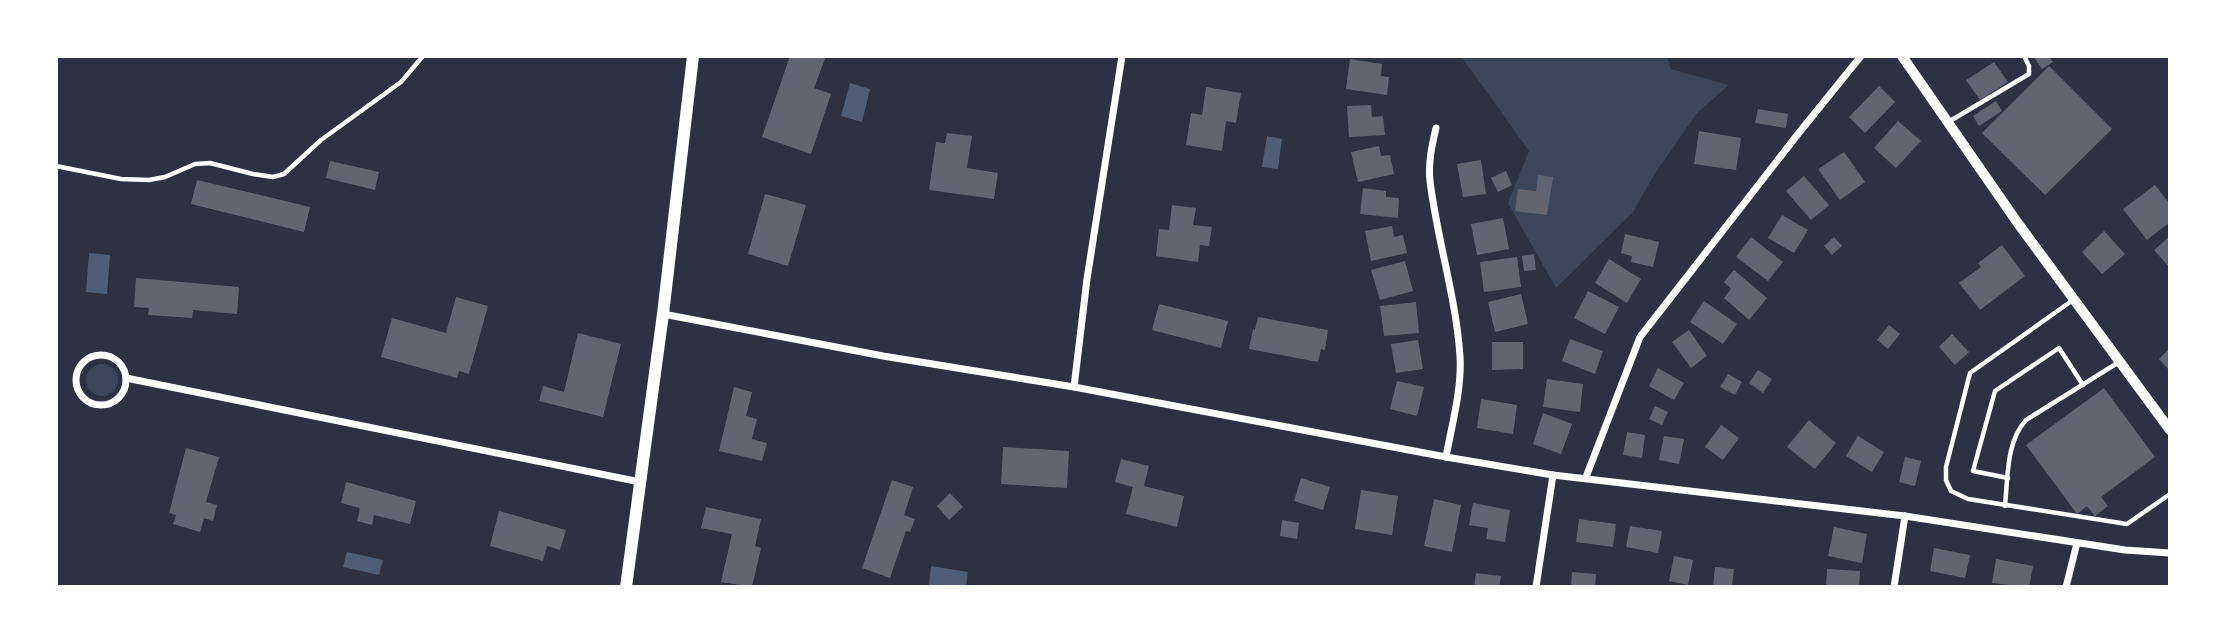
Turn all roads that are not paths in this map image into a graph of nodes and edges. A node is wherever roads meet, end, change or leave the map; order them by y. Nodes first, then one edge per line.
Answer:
1 (423, 56) edge
2 (693, 56) edge
3 (1122, 56) edge
4 (1861, 56) edge
5 (1902, 56) edge
6 (2024, 56) edge
7 (1948, 122) junction
8 (1436, 128) dead end
9 (56, 166) edge
10 (2074, 299) junction
11 (663, 314) junction
12 (2119, 361) junction
13 (126, 378) junction
14 (2083, 385) junction
15 (1074, 387) junction
16 (2170, 430) edge
17 (1446, 457) junction
18 (1552, 475) junction
19 (1586, 477) junction
20 (2008, 478) junction
21 (640, 482) junction
22 (2170, 494) edge
23 (2005, 506) junction
24 (1905, 516) junction
25 (2077, 542) junction
26 (2170, 553) edge
27 (626, 587) edge
28 (1536, 587) edge
29 (1894, 587) edge
30 (2066, 587) edge

1 - 9 lane
2 - 11 main road
3 - 15 street
4 - 19 street
5 - 7 street
6 - 7 lane
7 - 10 street
8 - 17 street
10 - 12 street
10 - 23 lane
11 - 15 street
11 - 21 main road
12 - 14 lane
12 - 16 street
13 - 13 street
13 - 21 street
14 - 20 lane
14 - 20 lane
15 - 17 street
17 - 18 street
18 - 19 street
18 - 28 street
19 - 24 street
20 - 23 lane
21 - 27 main road
22 - 23 lane
24 - 25 street
24 - 29 street
25 - 26 street
25 - 30 street

